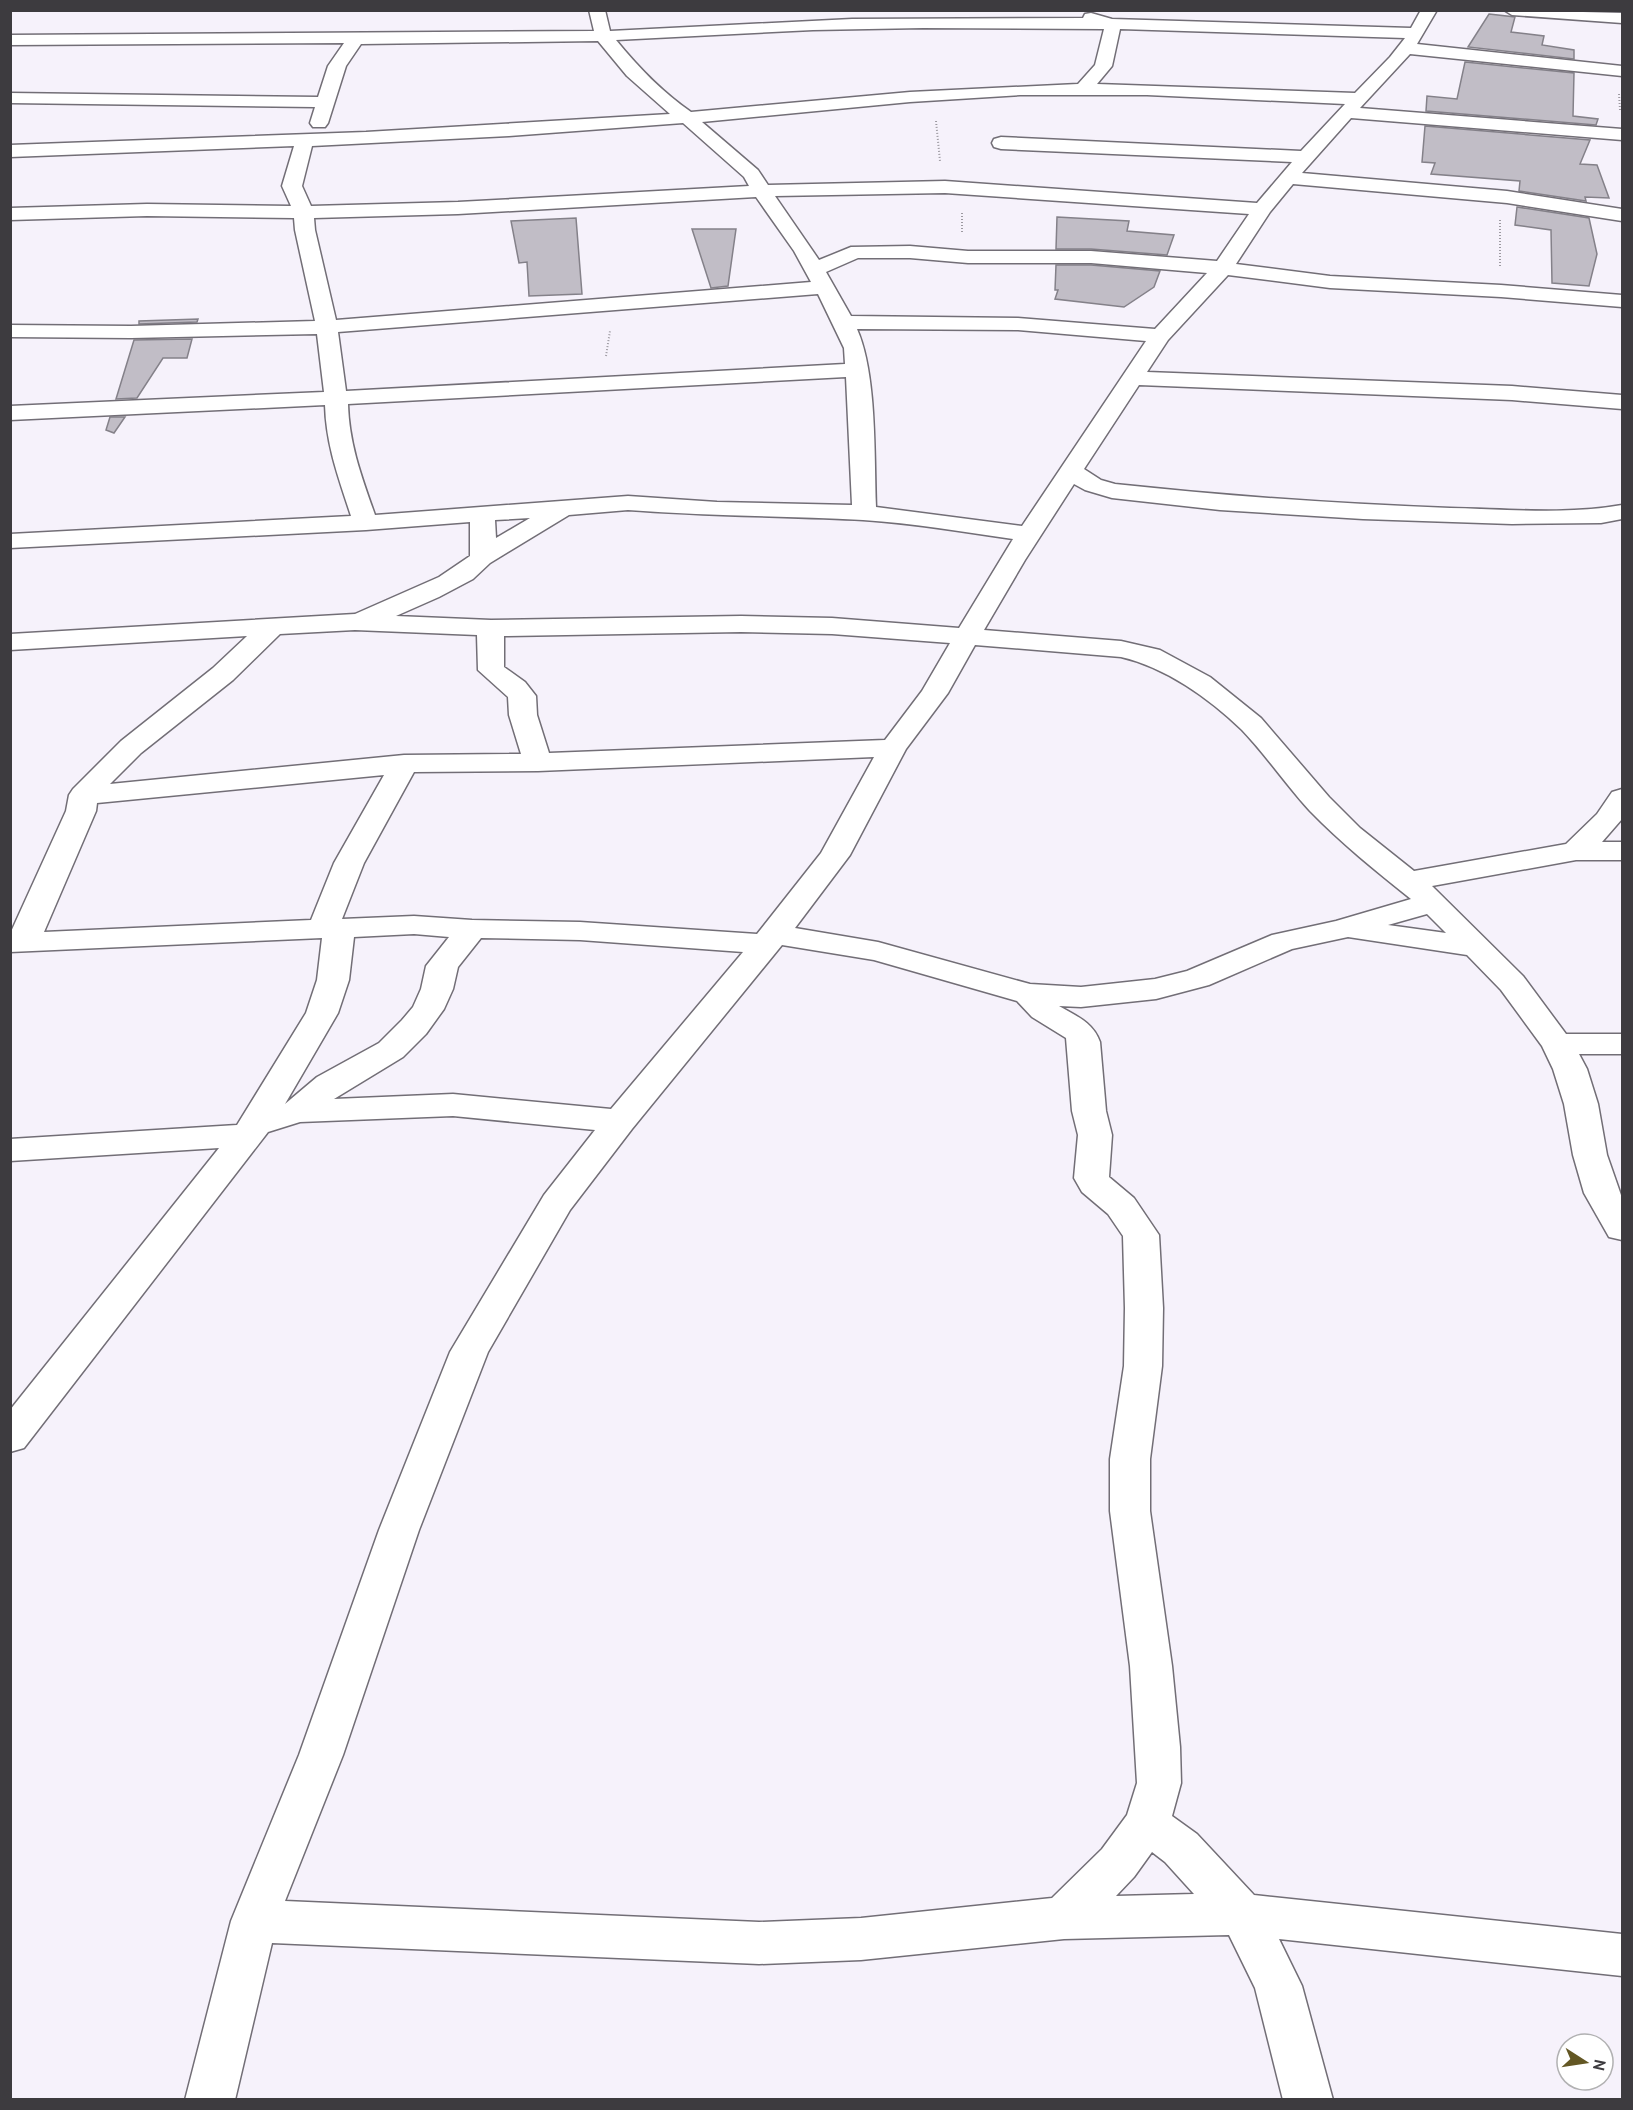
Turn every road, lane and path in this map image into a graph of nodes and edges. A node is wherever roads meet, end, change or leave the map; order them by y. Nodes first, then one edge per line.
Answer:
1 (597, 10) edge
2 (768, 10) edge
3 (1076, 10) edge
4 (1512, 10) edge
5 (1623, 18) edge
6 (1112, 24) junction
7 (743, 29) junction
8 (1418, 31) edge
9 (603, 36) junction
10 (356, 39) junction
11 (10, 40) edge
12 (1623, 71) edge
13 (1083, 88) junction
14 (927, 95) junction
15 (10, 98) edge
16 (327, 102) junction
17 (1352, 105) junction
18 (686, 117) junction
19 (1623, 135) edge
20 (307, 139) junction
21 (1001, 143) dead end
22 (10, 151) edge
23 (1298, 167) junction
24 (945, 187) junction
25 (760, 191) junction
26 (1498, 196) junction
27 (1262, 209) junction
28 (304, 212) junction
29 (10, 214) edge
30 (1623, 215) edge
31 (803, 249) junction
32 (851, 253) junction
33 (1223, 268) junction
34 (819, 278) junction
35 (1501, 291) junction
36 (623, 301) junction
37 (1623, 301) edge
38 (844, 322) junction
39 (327, 327) junction
40 (10, 331) edge
41 (1160, 336) junction
42 (856, 370) junction
43 (1132, 378) junction
44 (604, 386) junction
45 (336, 397) junction
46 (1623, 402) edge
47 (10, 413) edge
48 (1071, 472) junction
49 (563, 507) junction
50 (1623, 512) edge
51 (864, 513) junction
52 (482, 514) junction
53 (366, 523) junction
54 (1029, 534) junction
55 (10, 541) edge
56 (482, 557) junction
57 (355, 622) junction
58 (272, 627) junction
59 (491, 628) junction
60 (965, 638) junction
61 (10, 642) edge
62 (893, 748) junction
63 (538, 762) junction
64 (404, 764) junction
65 (83, 795) junction
66 (1623, 798) edge
67 (1576, 851) junction
68 (1623, 851) edge
69 (1410, 881) junction
70 (1433, 902) junction
71 (331, 928) junction
72 (472, 929) junction
73 (1343, 929) junction
74 (770, 939) junction
75 (17, 942) edge
76 (1476, 947) junction
77 (1028, 994) junction
78 (1557, 1044) junction
79 (1623, 1044) edge
80 (298, 1111) junction
81 (620, 1121) junction
82 (253, 1130) junction
83 (10, 1150) edge
84 (1623, 1228) edge
85 (10, 1437) edge
86 (1148, 1823) junction
87 (1242, 1914) junction
88 (1064, 1918) junction
89 (254, 1921) junction
90 (1623, 1955) edge
91 (210, 2100) edge
92 (1308, 2100) edge

1 - 9 street
2 - 7 street
3 - 6 street
4 - 5 street
6 - 7 street
6 - 8 street
6 - 13 street
7 - 9 street
8 - 12 street
8 - 17 street
9 - 10 street
9 - 18 street
10 - 11 street
10 - 16 street
13 - 14 street
13 - 17 street
14 - 18 street
14 - 24 path
15 - 16 street
16 - 20 street
17 - 19 street
17 - 23 street
18 - 20 street
18 - 25 street
20 - 22 street
20 - 28 street
21 - 23 street
23 - 26 street
23 - 27 street
24 - 25 street
24 - 27 street
25 - 28 street
25 - 31 street
26 - 30 street
26 - 35 path
27 - 33 street
28 - 29 street
28 - 39 street
31 - 32 street
31 - 34 street
32 - 33 street
32 - 34 street
33 - 35 street
33 - 41 street
34 - 36 street
34 - 38 street
35 - 37 street
36 - 39 street
36 - 44 path
38 - 41 street
38 - 42 street
39 - 40 street
39 - 45 street
41 - 43 street
42 - 44 street
42 - 51 street
43 - 46 street
43 - 48 street
44 - 45 street
45 - 47 street
45 - 53 street
48 - 50 street
48 - 54 street
49 - 51 street
49 - 52 street
49 - 56 street
51 - 54 street
52 - 53 street
52 - 56 street
53 - 55 street
54 - 60 street
56 - 57 street
57 - 58 street
57 - 59 street
58 - 61 street
58 - 65 street
59 - 60 street
59 - 63 street
60 - 62 street
60 - 69 street
62 - 63 street
62 - 74 street
63 - 64 street
64 - 65 street
64 - 71 street
65 - 75 street
66 - 67 street
67 - 68 street
67 - 69 street
69 - 70 street
70 - 73 street
70 - 76 street
71 - 72 street
71 - 75 street
71 - 82 street
72 - 74 street
72 - 80 street
73 - 76 street
73 - 77 street
74 - 77 street
74 - 81 street
76 - 78 street
77 - 86 street
78 - 79 street
78 - 84 street
80 - 81 street
80 - 82 street
81 - 89 street
82 - 83 street
82 - 85 street
86 - 87 street
86 - 88 street
87 - 88 street
87 - 90 street
87 - 92 street
88 - 89 street
89 - 91 street

